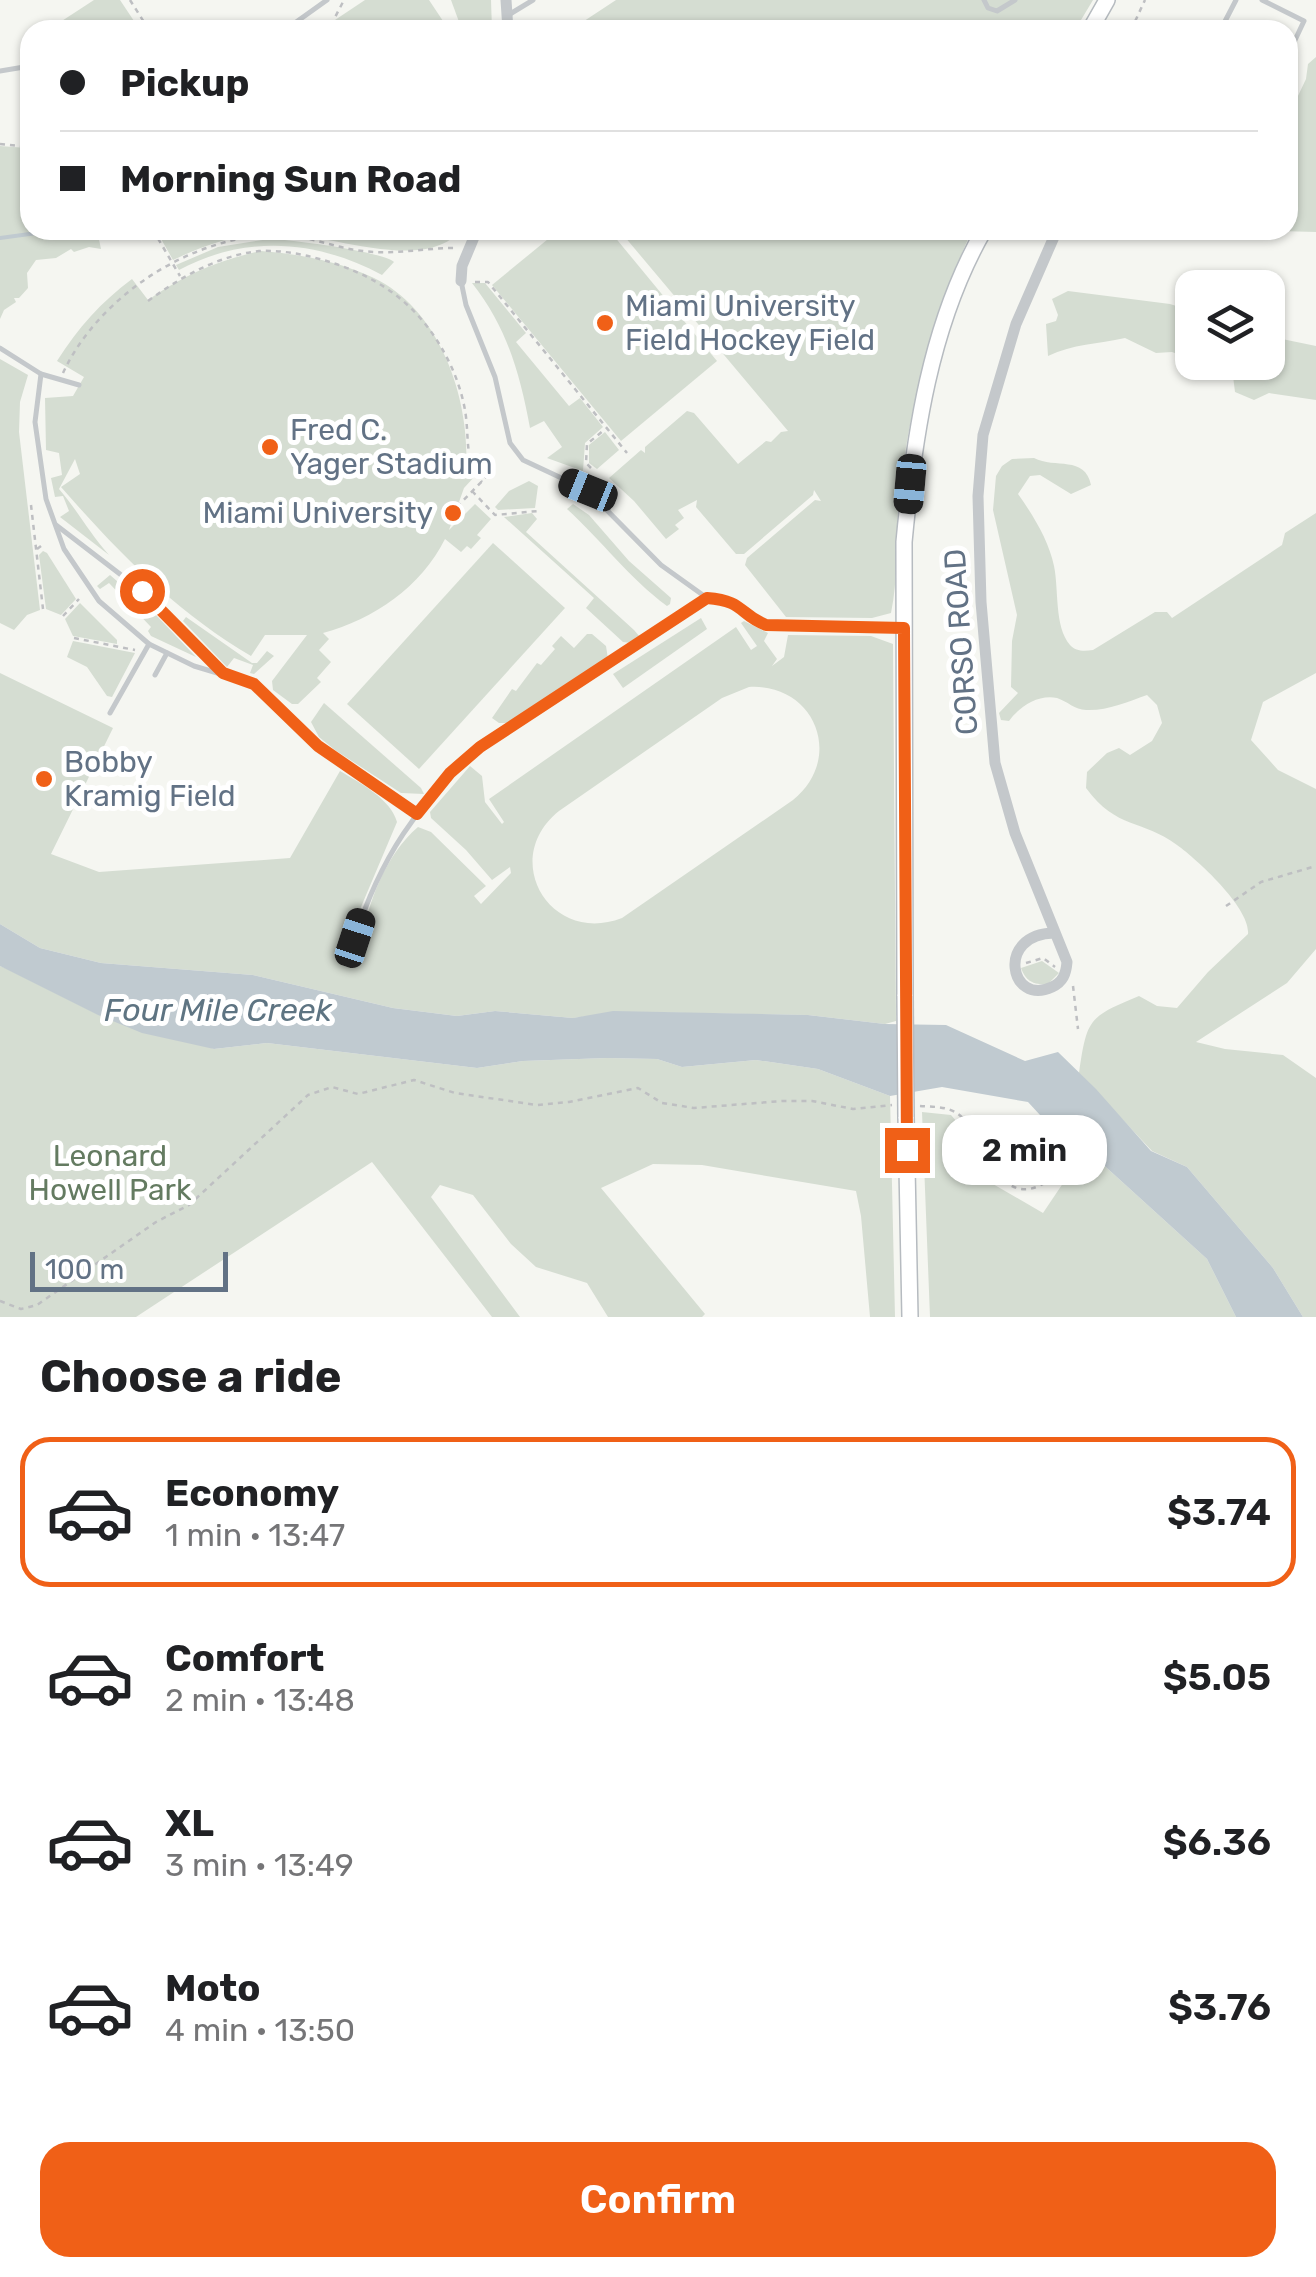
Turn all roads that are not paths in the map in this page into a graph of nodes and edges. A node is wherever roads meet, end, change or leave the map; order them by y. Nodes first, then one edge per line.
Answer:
1 (327, 0) edge
2 (506, 0) edge
3 (533, 0) edge
4 (984, 0) edge
5 (1015, 0) edge
6 (1262, 0) edge
7 (507, 16) junction
8 (299, 20) edge
9 (507, 20) edge
10 (1298, 34) edge
11 (472, 240) edge
12 (980, 240) edge
13 (1053, 240) edge
14 (461, 281) joint
15 (0, 348) edge
16 (42, 374) junction
17 (80, 385) dead end
18 (54, 523) junction
19 (707, 598) junction
20 (904, 628) junction
21 (148, 644) junction
22 (167, 653) junction
23 (223, 673) junction
24 (156, 675) dead end
25 (110, 713) dead end
26 (417, 814) junction
27 (1054, 933) junction
28 (355, 938) dead end
29 (910, 1317) edge

1 - 8 lane
2 - 7 street
3 - 7 lane
4 - 5 lane
6 - 10 lane
7 - 9 street
11 - 14 street
12 - 20 main road
13 - 27 street, CORSO ROAD
14 - 19 lane
15 - 16 lane
16 - 17 lane
16 - 18 lane
18 - 21 lane
18 - 23 lane
19 - 20 lane
19 - 26 lane
20 - 29 main road, bridge
21 - 22 lane
21 - 25 lane
22 - 23 lane
22 - 24 lane
23 - 26 lane
26 - 28 lane
27 - 27 street, CORSO ROAD

